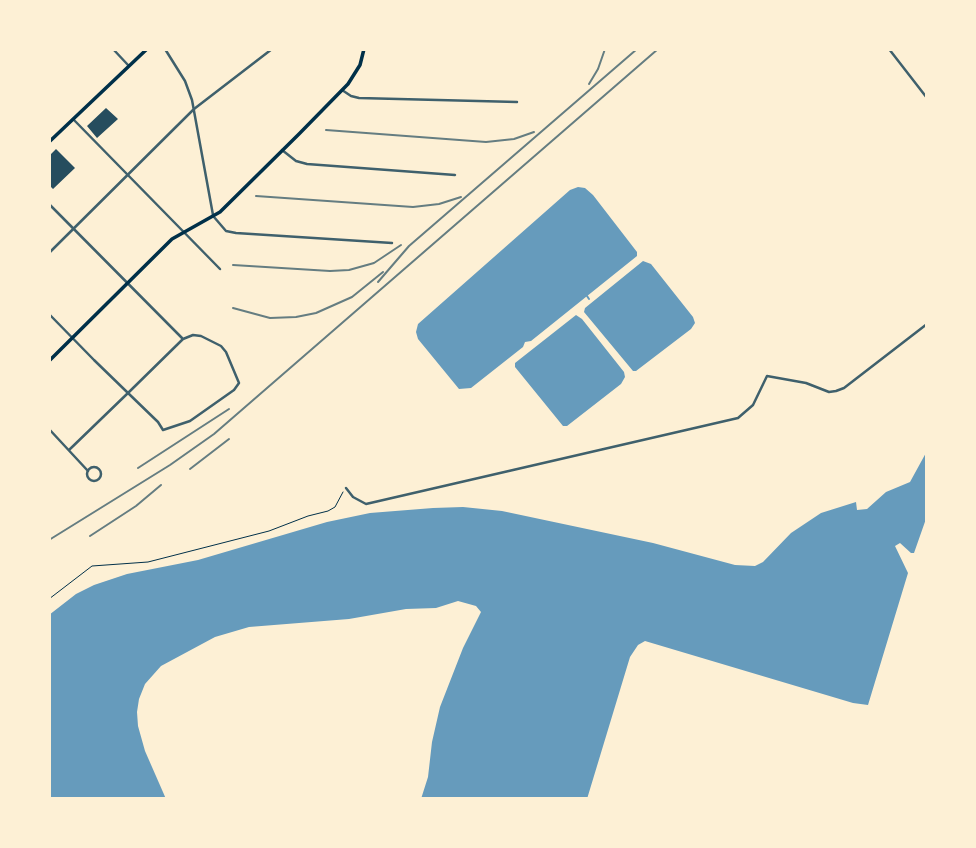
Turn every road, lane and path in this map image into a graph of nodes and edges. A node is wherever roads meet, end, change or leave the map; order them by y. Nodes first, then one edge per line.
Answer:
1 (113, 49) edge
2 (146, 49) edge
3 (165, 49) edge
4 (272, 49) edge
5 (364, 49) edge
6 (889, 49) edge
7 (128, 65) junction
8 (342, 90) junction
9 (927, 98) edge
10 (517, 102) dead end
11 (194, 109) junction
12 (73, 118) junction
13 (49, 142) edge
14 (282, 150) junction
15 (128, 175) junction
16 (455, 175) dead end
17 (49, 204) edge
18 (214, 217) junction
19 (74, 229) junction
20 (183, 231) junction
21 (393, 243) dead end
22 (49, 254) edge
23 (220, 268) dead end
24 (128, 284) junction
25 (49, 314) edge
26 (927, 324) edge
27 (72, 338) junction
28 (183, 340) junction
29 (49, 361) edge
30 (128, 393) junction
31 (49, 429) edge
32 (69, 450) junction
33 (88, 471) junction
34 (346, 488) joint
35 (49, 600) edge

1 - 7 street
2 - 7 main road
3 - 11 street
4 - 11 street
5 - 8 main road
6 - 9 street
7 - 12 main road
8 - 10 street
8 - 14 main road
11 - 15 street
11 - 18 street
12 - 13 main road
12 - 15 street
14 - 16 street
14 - 18 main road
15 - 19 street
15 - 20 street
17 - 19 street
18 - 20 main road
18 - 21 street
19 - 22 street
19 - 24 street
20 - 23 street
20 - 24 main road
24 - 27 main road
24 - 28 street
25 - 27 street
26 - 34 street
27 - 29 main road
27 - 30 street
28 - 30 street
28 - 30 street
30 - 32 street
31 - 32 street
32 - 33 street
33 - 33 street
34 - 35 path

